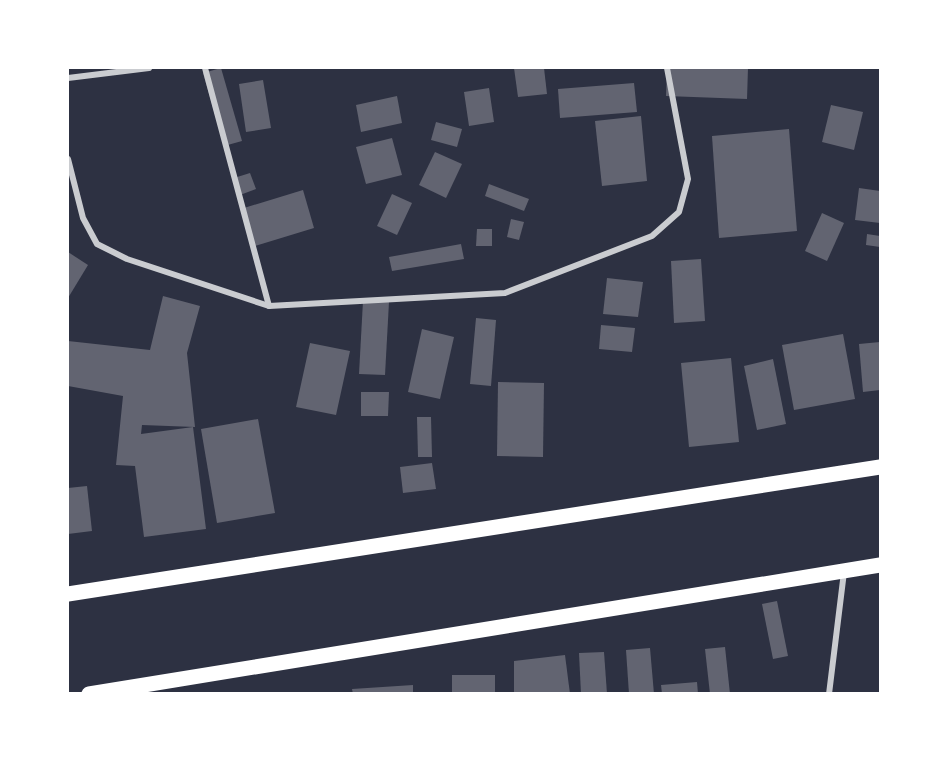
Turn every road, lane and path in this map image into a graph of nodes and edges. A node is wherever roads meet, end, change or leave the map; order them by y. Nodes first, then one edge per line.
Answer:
1 (149, 68) edge
2 (205, 68) edge
3 (667, 68) edge
4 (68, 78) edge
5 (68, 159) edge
6 (269, 306) junction
7 (880, 467) edge
8 (880, 565) edge
9 (844, 571) junction
10 (68, 594) edge
11 (88, 693) edge
12 (829, 693) edge

1 - 4 street
2 - 6 street
3 - 6 street
5 - 6 street
7 - 10 main road
8 - 9 main road
9 - 11 main road
9 - 12 street

